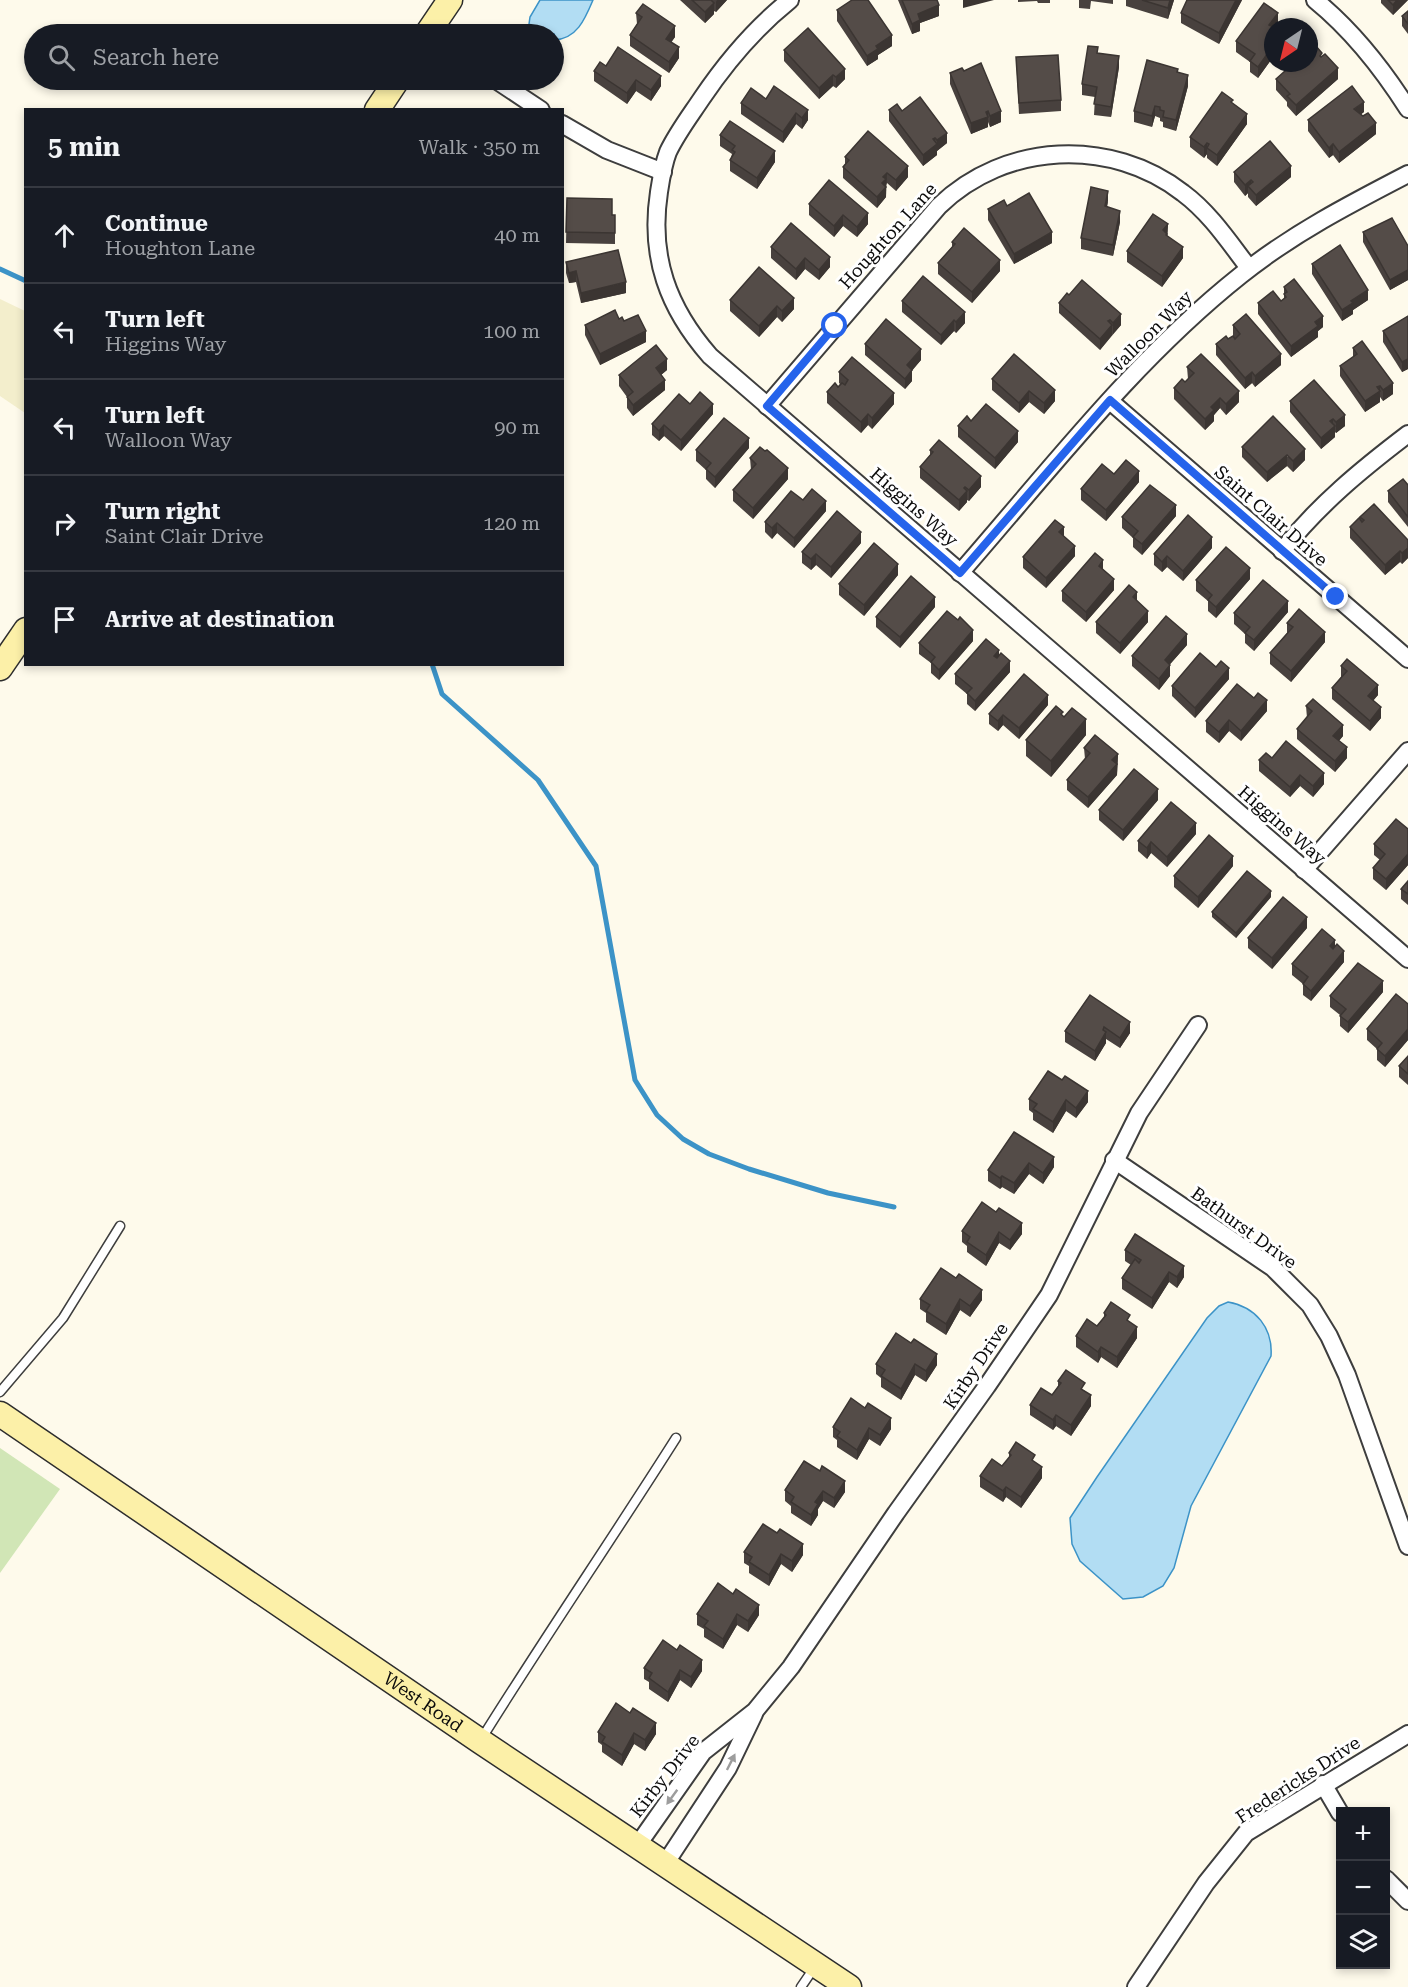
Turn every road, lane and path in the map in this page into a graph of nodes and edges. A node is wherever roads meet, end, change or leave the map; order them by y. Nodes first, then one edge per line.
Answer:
1 (450, 0) edge
2 (790, 0) edge
3 (1316, 0) edge
4 (434, 24) edge
5 (390, 90) edge
6 (511, 90) edge
7 (377, 108) edge
8 (538, 108) edge
9 (1408, 109) edge
10 (564, 125) edge
11 (663, 172) junction
12 (1408, 174) edge
13 (1249, 268) junction
14 (1110, 400) junction
15 (767, 406) junction
16 (1408, 434) edge
17 (1282, 551) junction
18 (960, 573) junction
19 (24, 633) edge
20 (1408, 659) edge
21 (0, 668) edge
22 (1408, 751) edge
23 (1304, 870) junction
24 (1408, 959) edge
25 (1198, 1025) dead end
26 (1114, 1160) junction
27 (120, 1226) dead end
28 (0, 1392) edge
29 (0, 1414) edge
30 (676, 1438) dead end
31 (1408, 1546) edge
32 (755, 1711) junction
33 (1408, 1734) edge
34 (480, 1741) junction
35 (1323, 1784) junction
36 (1337, 1807) edge
37 (637, 1846) junction
38 (665, 1864) junction
39 (1390, 1883) edge
40 (1408, 1901) edge
41 (816, 1965) junction
42 (801, 1987) edge
43 (849, 1987) edge
44 (1136, 1987) edge

1 - 4 street
2 - 11 street, Higgins Way
3 - 9 street
5 - 7 street
6 - 8 street
10 - 11 street
11 - 15 street, Higgins Way
12 - 13 street, Walloon Way
13 - 14 street, Walloon Way
13 - 15 street, Houghton Lane
14 - 17 street, Saint Clair Drive
14 - 18 street, Walloon Way
15 - 18 street, Higgins Way
16 - 17 street
17 - 20 street, Saint Clair Drive
18 - 23 street, Higgins Way
19 - 21 street
22 - 23 street
23 - 24 street, Higgins Way
25 - 26 street, Kirby Drive
26 - 31 street, Bathurst Drive
26 - 32 street, Kirby Drive
27 - 28 lane
29 - 34 street, West Road
30 - 34 lane
32 -> 37 street, Kirby Drive
38 -> 32 street, Kirby Drive
33 - 35 street, Fredericks Drive
34 - 37 street, West Road
35 - 36 street
35 - 44 street, Fredericks Drive
37 - 38 street, West Road
38 - 41 street, West Road
39 - 40 street
41 - 42 lane
41 - 43 street, West Road

